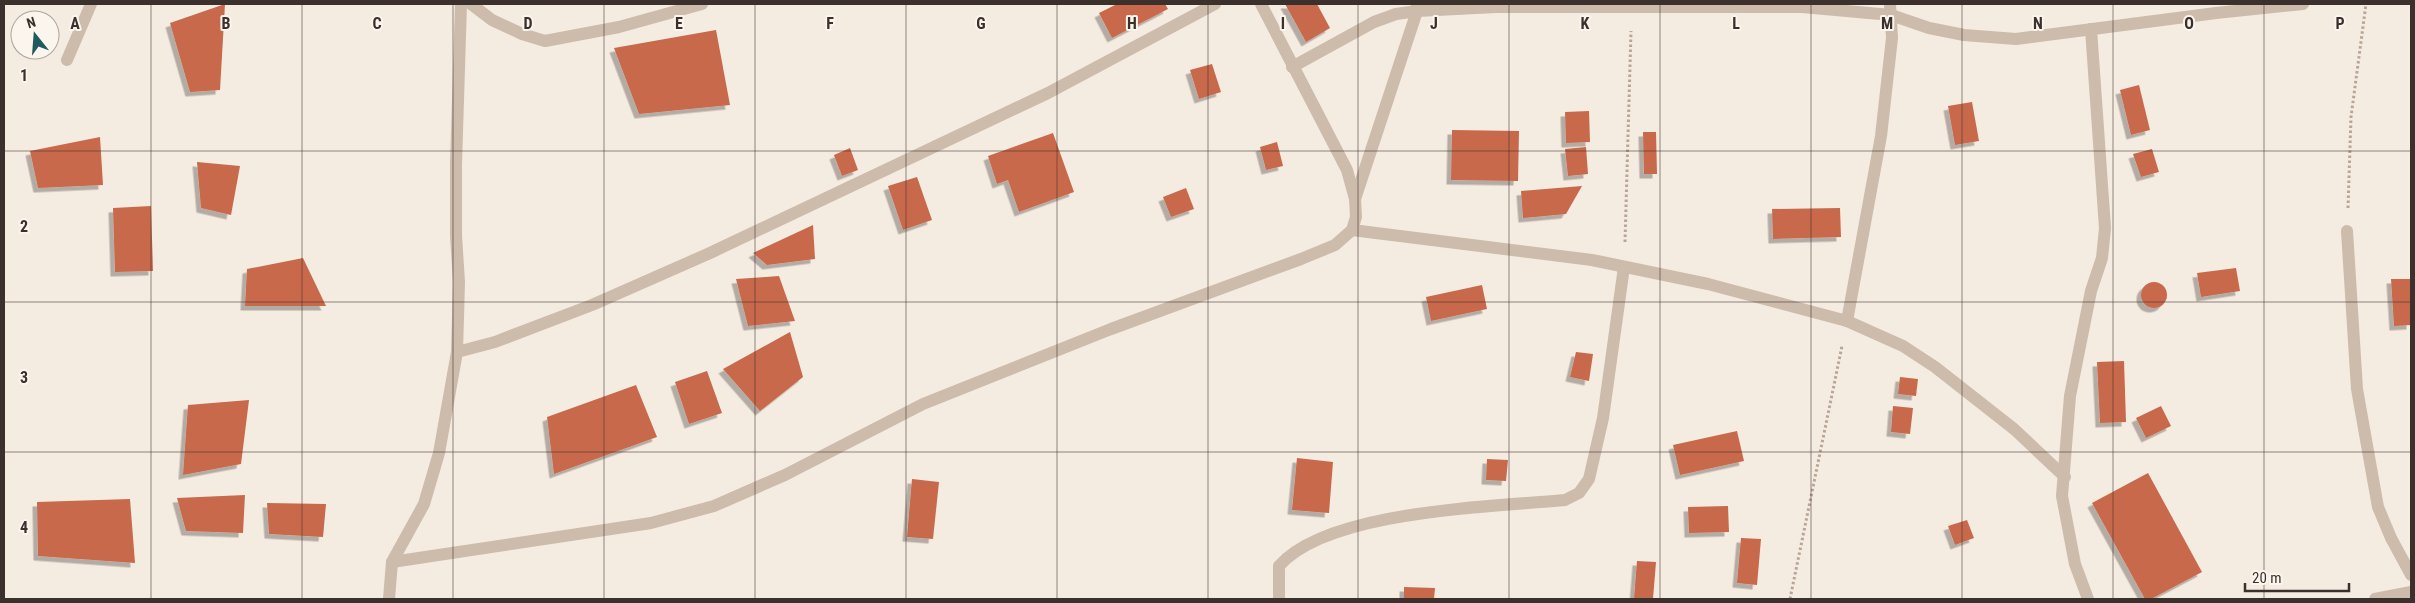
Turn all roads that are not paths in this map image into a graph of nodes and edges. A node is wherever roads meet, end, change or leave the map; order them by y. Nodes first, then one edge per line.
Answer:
1 (91, 4) edge
2 (461, 4) edge
3 (471, 4) edge
4 (702, 4) edge
5 (1215, 4) edge
6 (1261, 4) edge
7 (2303, 4) edge
8 (1417, 7) edge
9 (1891, 10) edge
10 (2091, 29) junction
11 (67, 60) dead end
12 (1292, 67) junction
13 (1355, 199) junction
14 (1352, 230) junction
15 (2347, 231) road end
16 (1624, 267) junction
17 (1847, 321) junction
18 (457, 352) junction
19 (2065, 477) junction
20 (392, 562) junction
21 (2411, 574) edge
22 (2411, 579) edge
23 (2411, 592) edge
24 (389, 599) edge
25 (1279, 599) edge
26 (2088, 599) edge
27 (2375, 599) edge

1 - 11 street
2 - 18 street
3 - 4 street
5 - 18 street
6 - 12 street
7 - 10 street
8 - 9 street
8 - 12 street
8 - 13 street
9 - 10 street
9 - 17 street
10 - 19 street
12 - 13 street
13 - 14 street
14 - 16 street
14 - 20 street
15 - 21 street
16 - 17 street
16 - 25 street
17 - 19 street
18 - 20 street
19 - 26 street
20 - 24 street
21 - 22 street
23 - 27 street

